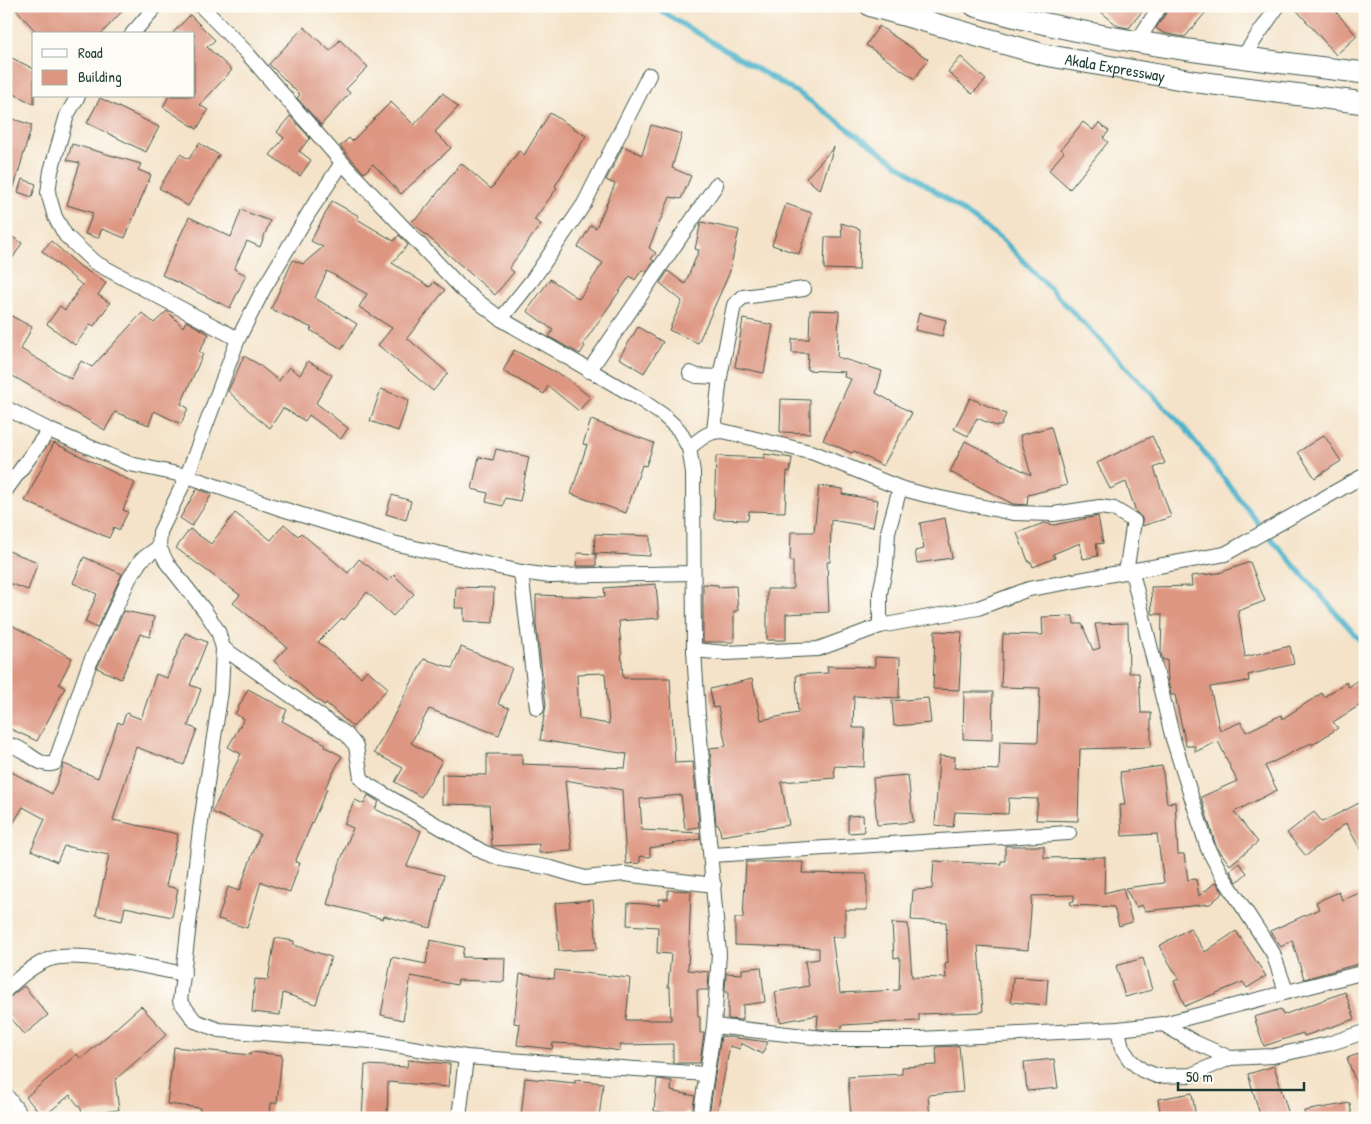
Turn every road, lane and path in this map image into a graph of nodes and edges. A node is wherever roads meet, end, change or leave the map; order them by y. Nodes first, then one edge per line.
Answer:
1 (156, 6) edge
2 (201, 6) edge
3 (871, 6) edge
4 (975, 6) edge
5 (1160, 6) edge
6 (1278, 6) edge
7 (1005, 10) edge
8 (134, 32) edge
9 (1137, 42) junction
10 (1242, 58) junction
11 (1365, 73) edge
12 (649, 75) dead end
13 (77, 98) edge
14 (1365, 102) edge
15 (342, 163) junction
16 (716, 185) dead end
17 (804, 290) dead end
18 (501, 319) junction
19 (238, 339) junction
20 (589, 371) junction
21 (690, 372) dead end
22 (720, 377) junction
23 (6, 408) edge
24 (49, 430) junction
25 (714, 431) junction
26 (689, 448) junction
27 (1365, 475) edge
28 (188, 476) junction
29 (900, 488) junction
30 (6, 490) edge
31 (159, 547) junction
32 (521, 572) junction
33 (1133, 572) junction
34 (693, 573) junction
35 (880, 626) junction
36 (223, 648) junction
37 (694, 650) junction
38 (537, 708) dead end
39 (6, 745) edge
40 (1068, 833) dead end
41 (712, 855) junction
42 (714, 885) junction
43 (1365, 972) edge
44 (184, 974) junction
45 (6, 990) edge
46 (1286, 992) junction
47 (1163, 1024) junction
48 (714, 1026) junction
49 (1118, 1029) junction
50 (1365, 1032) edge
51 (466, 1057) junction
52 (1230, 1058) junction
53 (706, 1074) junction
54 (6, 1094) edge
55 (23, 1118) edge
56 (460, 1118) edge
57 (700, 1118) edge

1 - 8 street
2 - 15 street
3 - 14 main road, Akala Expressway
4 - 7 main road, Akala Expressway
5 - 9 street
6 - 10 street
7 - 9 main road, Akala Expressway
9 - 10 main road, Akala Expressway
10 - 11 main road, Akala Expressway
12 - 18 street
13 - 19 street
15 - 18 street
15 - 19 street
16 - 20 street
17 - 22 street
18 - 20 street
19 - 28 street
20 - 26 street
21 - 22 street
22 - 25 street
23 - 24 street
24 - 28 street
24 - 30 street
25 - 26 street
25 - 29 street
26 - 34 street
27 - 33 street
28 - 31 street
28 - 32 street
29 - 33 street
29 - 35 street
31 - 36 street
31 - 39 street
32 - 34 street
32 - 38 street
33 - 35 street
33 - 46 street
34 - 37 street
35 - 37 street
36 - 42 street
36 - 44 street
37 - 41 street
40 - 41 street
41 - 42 street
42 - 48 street
43 - 46 street
44 - 45 street
44 - 51 street
46 - 47 street
47 - 49 street
47 - 52 street
48 - 49 street
48 - 53 street
49 - 52 street
50 - 52 street
51 - 53 street
51 - 56 street
53 - 57 street
54 - 55 street

